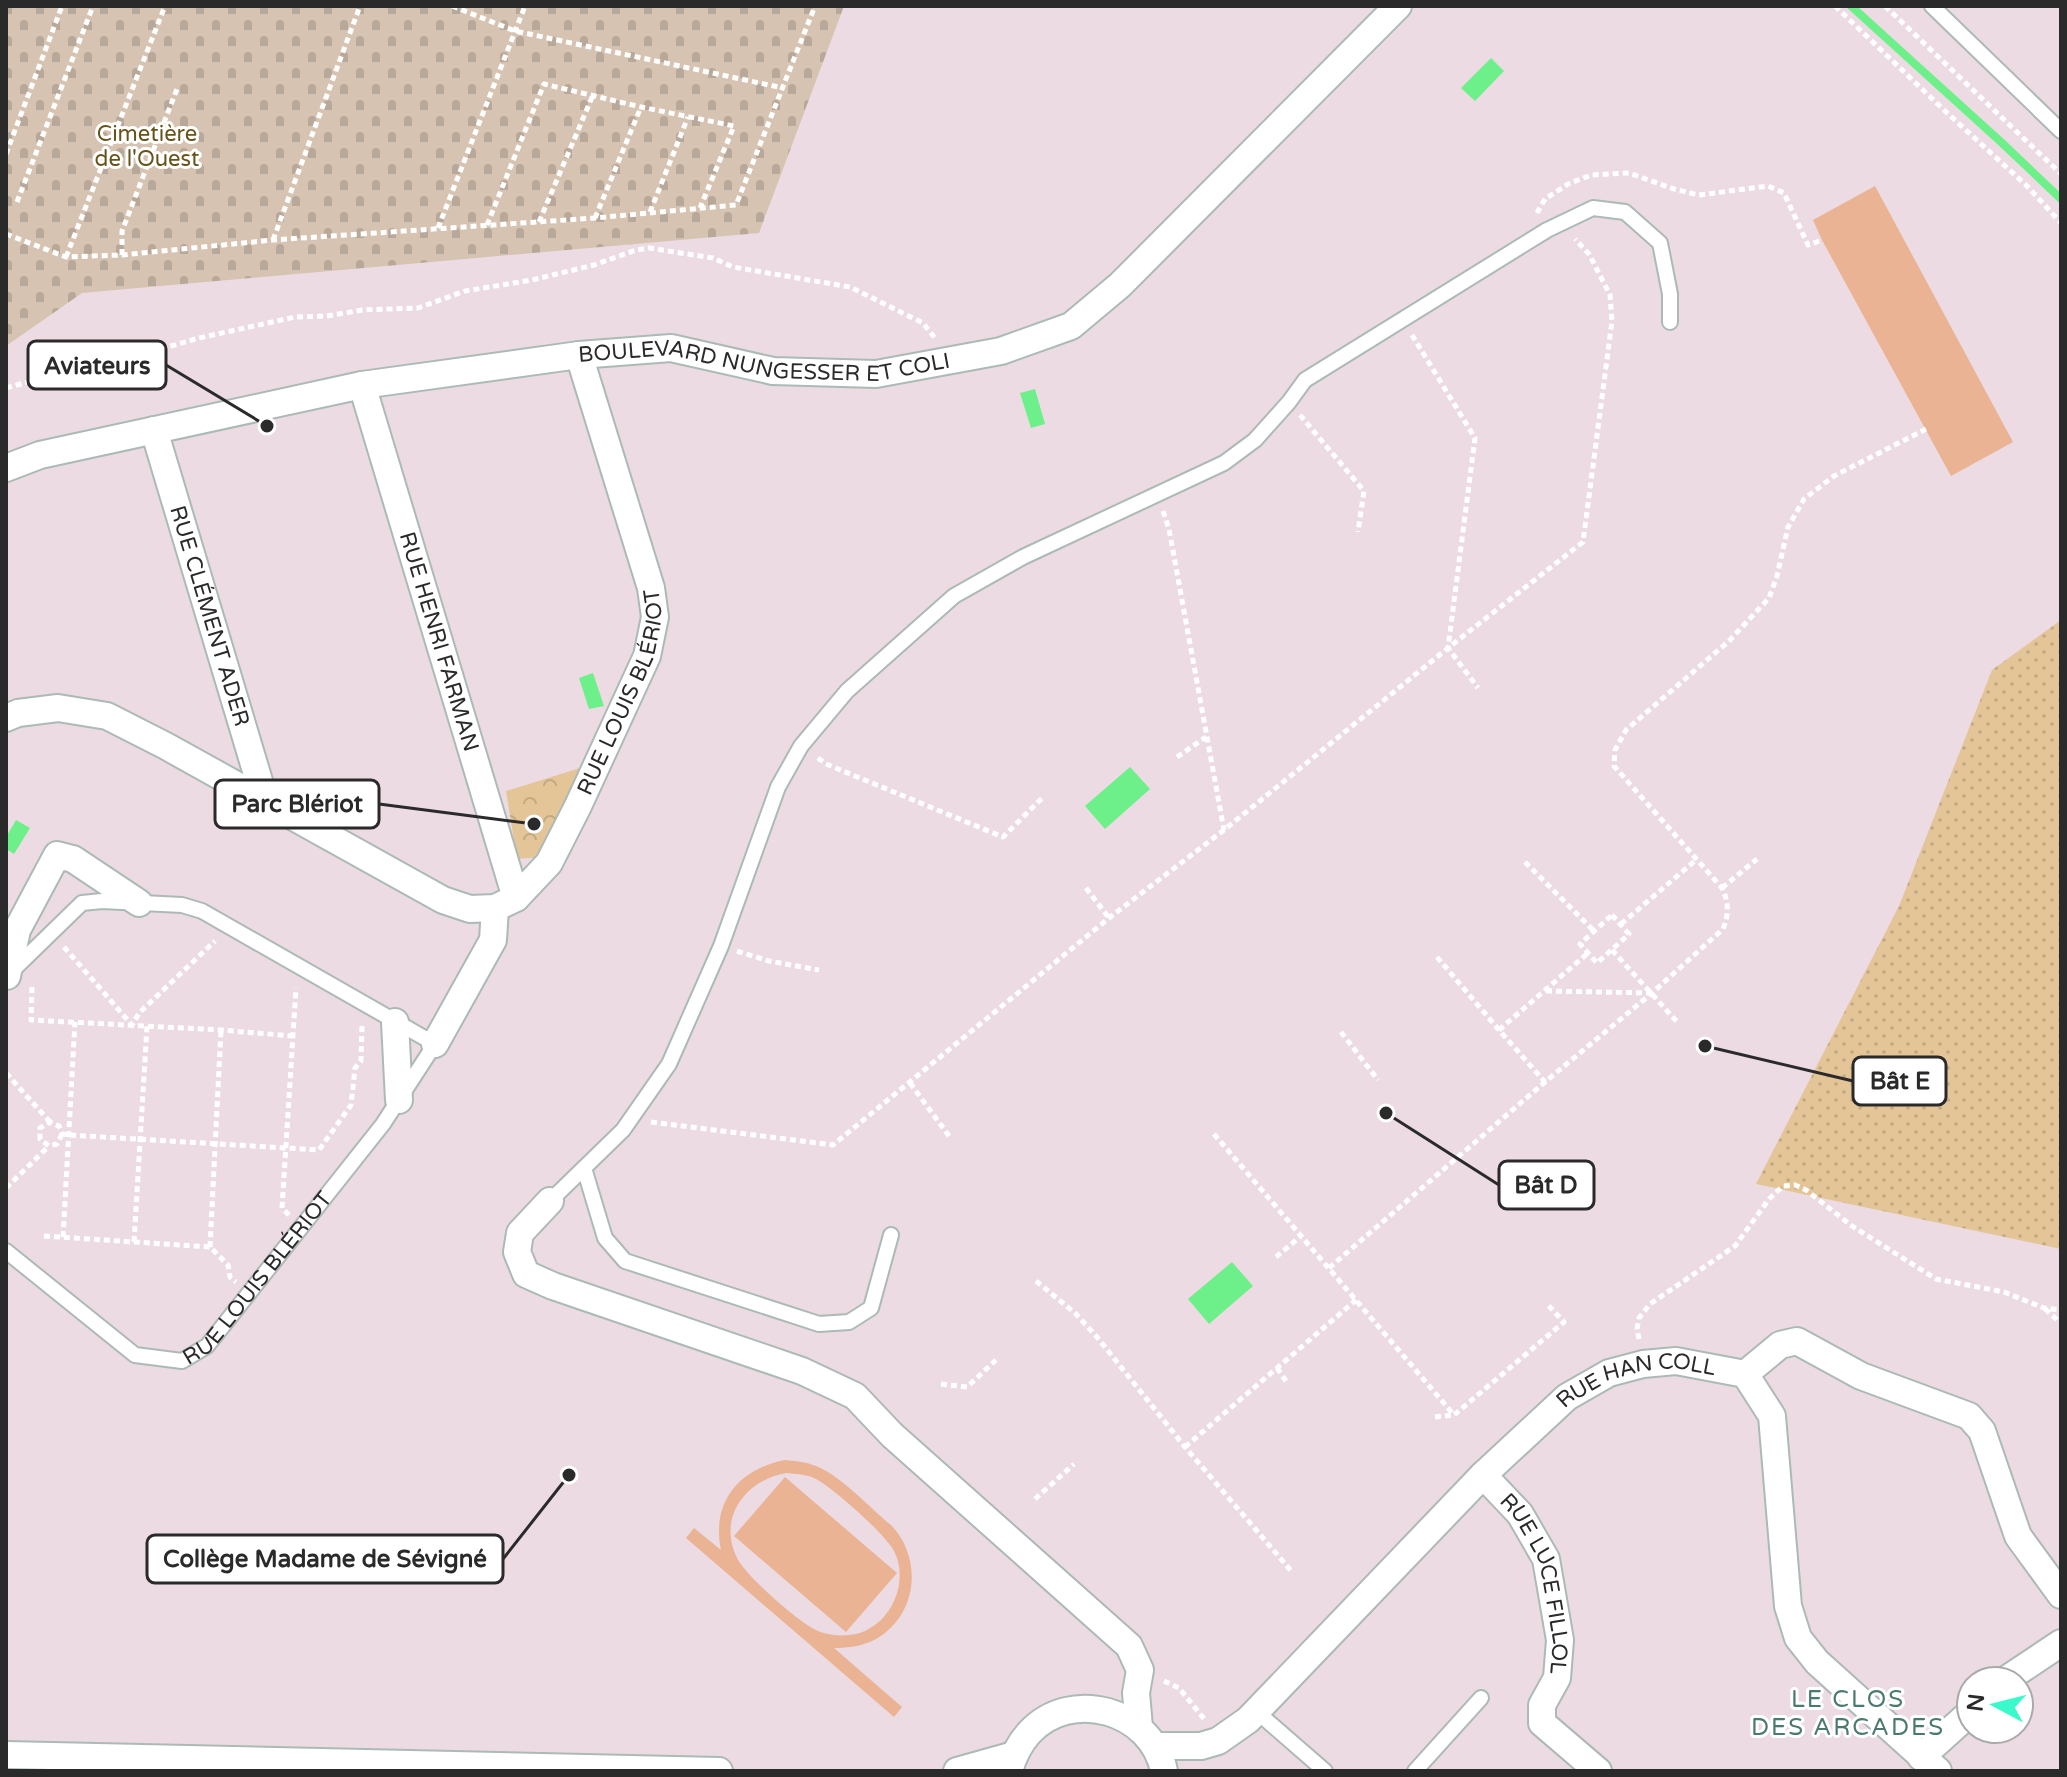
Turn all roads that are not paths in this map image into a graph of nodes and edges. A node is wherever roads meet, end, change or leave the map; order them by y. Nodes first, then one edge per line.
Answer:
1 (1398, 6) edge
2 (1932, 6) edge
3 (2061, 131) edge
4 (1670, 322) dead end
5 (579, 355) junction
6 (362, 385) junction
7 (154, 430) junction
8 (6, 468) edge
9 (6, 718) edge
10 (265, 801) junction
11 (139, 903) junction
12 (505, 903) junction
13 (6, 976) edge
14 (395, 1022) junction
15 (435, 1044) junction
16 (399, 1100) junction
17 (584, 1168) junction
18 (550, 1201) joint
19 (891, 1235) dead end
20 (6, 1251) edge
21 (1745, 1374) junction
22 (1483, 1475) junction
23 (2061, 1595) edge
24 (2061, 1643) edge
25 (2028, 1665) edge
26 (1138, 1681) junction
27 (1481, 1698) dead end
28 (1104, 1710) junction
29 (1256, 1711) junction
30 (1955, 1732) edge
31 (1147, 1736) junction
32 (1210, 1743) junction
33 (6, 1755) edge
34 (1012, 1763) edge
35 (1929, 1764) edge
36 (719, 1771) edge
37 (957, 1771) edge
38 (1164, 1771) edge
39 (1177, 1771) edge
40 (1325, 1771) edge
41 (1415, 1771) edge
42 (1598, 1771) edge

1 - 5 street, BOULEVARD NUNGESSER ET COLI
2 - 3 lane
4 - 17 lane
5 - 6 street, BOULEVARD NUNGESSER ET COLI
5 - 12 street, RUE LOUIS BLÉRIOT
6 - 7 street, BOULEVARD NUNGESSER ET COLI
6 - 12 street, RUE HENRI FARMAN
7 - 8 street, BOULEVARD NUNGESSER ET COLI
7 - 10 street, RUE CLÉMENT ADER
9 - 10 street
10 - 12 street
11 - 13 lane
11 - 13 street
11 - 14 lane
12 - 15 street, RUE LOUIS BLÉRIOT
14 - 15 lane
14 - 16 street
15 - 16 lane, RUE LOUIS BLÉRIOT
16 - 20 lane, RUE LOUIS BLÉRIOT
17 - 18 lane
17 - 19 lane
18 - 26 street
21 - 22 street, RUE HAN COLL
21 - 23 street
21 - 35 street, RUE HAN COLL
22 - 29 street, RUE HAN COLL
22 - 42 street, RUE LUCE FILLOL
24 - 25 street
26 - 28 street
26 - 31 street
27 - 41 lane
28 - 31 street
28 - 34 street
29 - 32 street, RUE HAN COLL
29 - 40 lane
30 - 35 street
31 - 32 street
31 - 38 street
32 - 39 street, RUE HAN COLL
33 - 36 street
34 - 37 street

